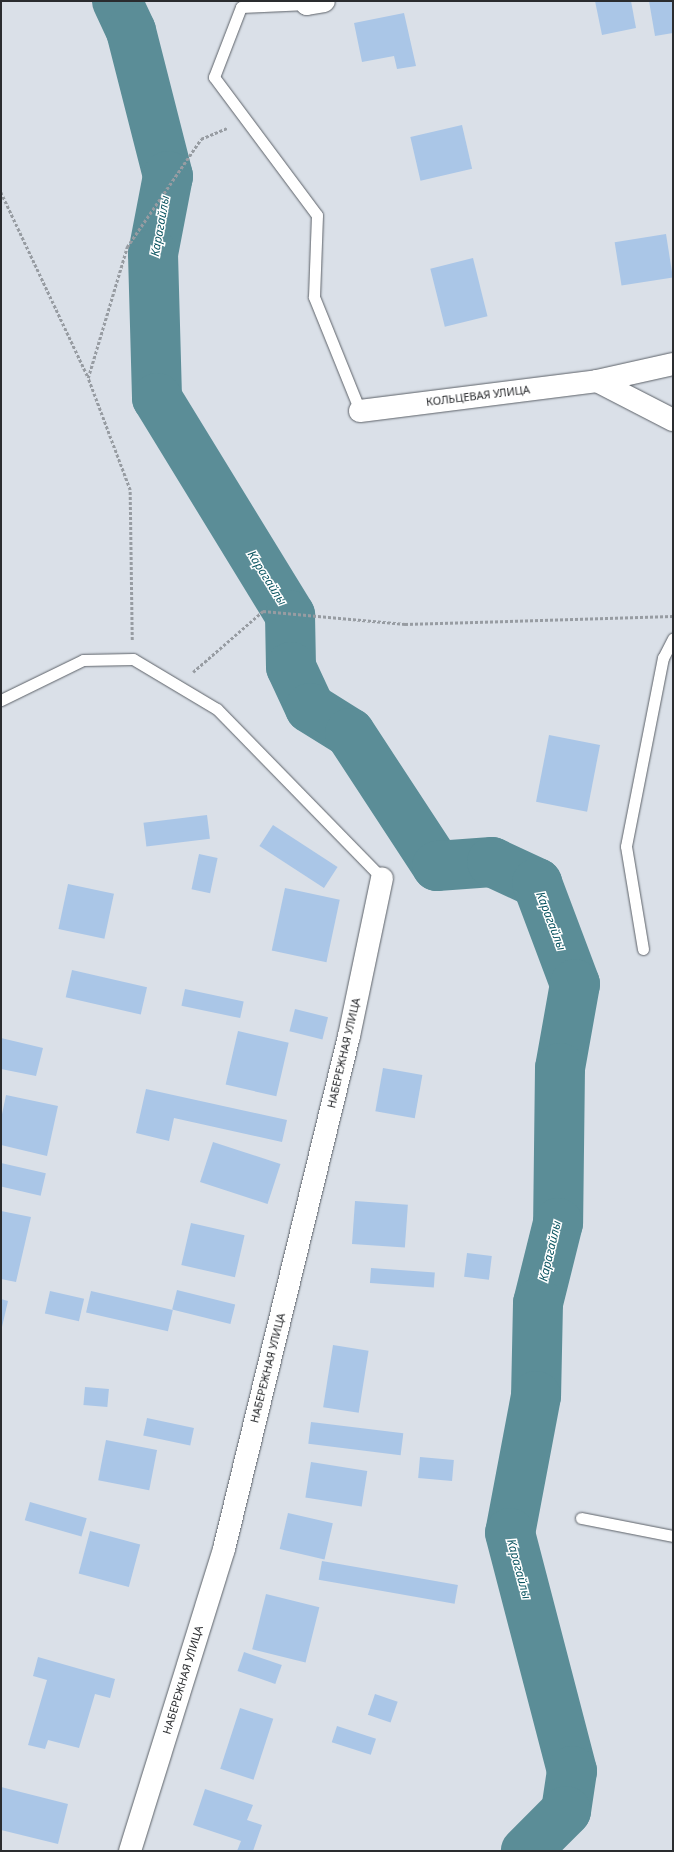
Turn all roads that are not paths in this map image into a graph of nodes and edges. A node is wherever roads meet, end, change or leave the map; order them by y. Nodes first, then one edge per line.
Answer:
1 (313, 2) edge
2 (673, 364) edge
3 (596, 381) junction
4 (360, 411) joint
5 (673, 420) edge
6 (673, 638) edge
7 (1, 700) edge
8 (382, 878) joint
9 (642, 949) dead end
10 (581, 1518) dead end
11 (673, 1536) edge
12 (130, 1851) edge

1 - 4 lane
2 - 3 street, КОЛЬЦЕВАЯ УЛИЦА
3 - 4 street, КОЛЬЦЕВАЯ УЛИЦА
3 - 5 street
6 - 9 lane
7 - 8 lane
8 - 12 street, НАБЕРЕЖНАЯ УЛИЦА
10 - 11 lane

